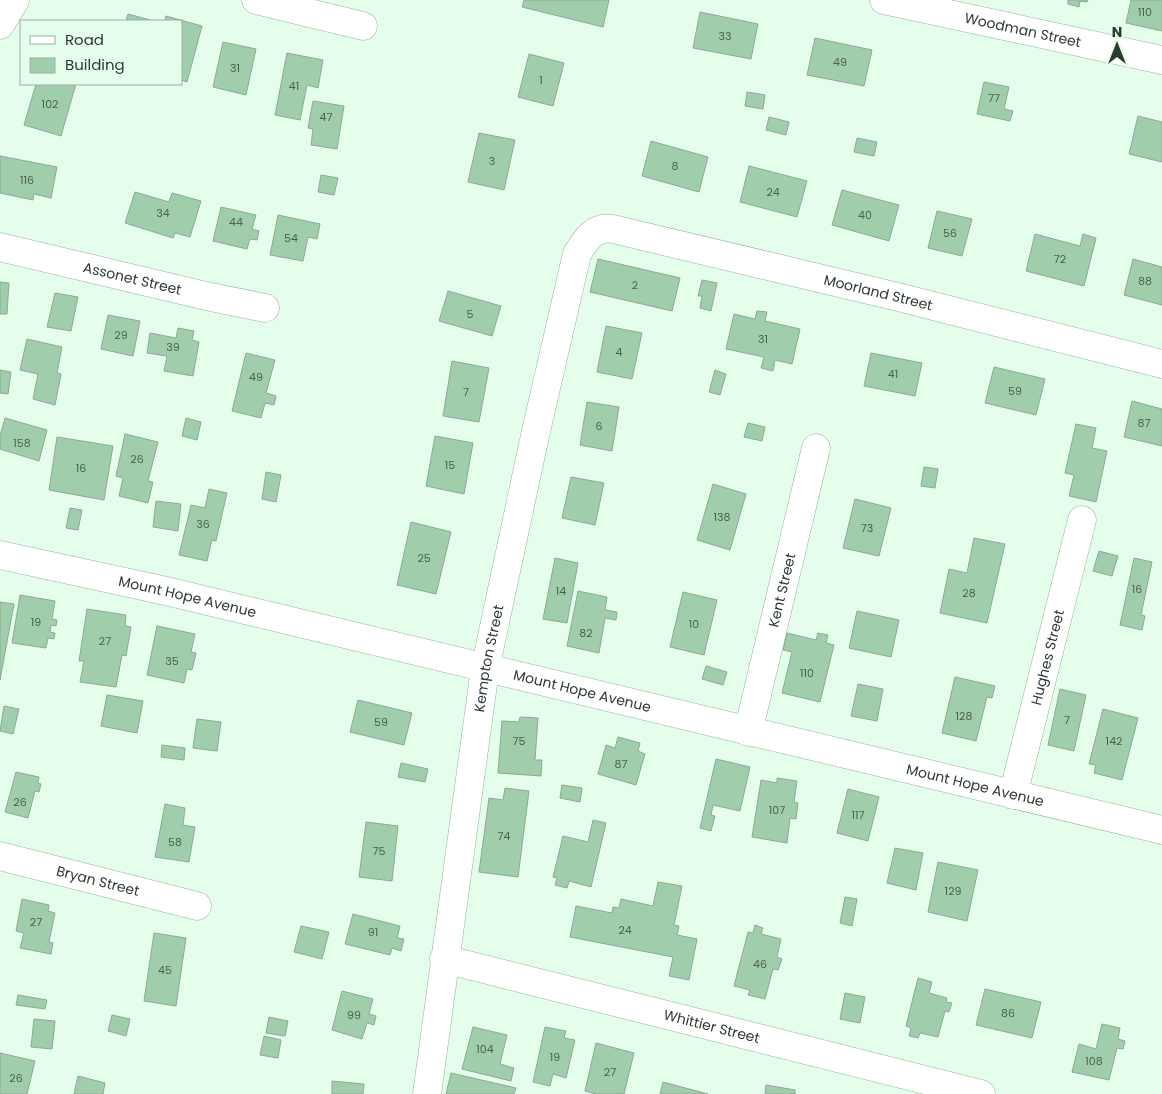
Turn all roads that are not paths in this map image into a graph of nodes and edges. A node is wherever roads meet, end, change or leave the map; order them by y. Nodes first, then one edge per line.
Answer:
1 (15, 0) edge
2 (256, 0) edge
3 (884, 0) edge
4 (966, 9) edge
5 (0, 26) edge
6 (363, 26) dead end
7 (1162, 60) edge
8 (593, 232) joint
9 (0, 247) edge
10 (265, 308) dead end
11 (1162, 364) edge
12 (816, 448) dead end
13 (1082, 520) dead end
14 (0, 555) edge
15 (485, 668) junction
16 (748, 732) junction
17 (1012, 794) junction
18 (1162, 830) edge
19 (0, 856) edge
20 (197, 906) dead end
21 (444, 959) junction
22 (426, 1094) edge
23 (981, 1094) edge

1 - 5 street
2 - 6 street
3 - 4 street, Woodman Street
4 - 7 street, Woodman Street
8 - 11 street, Moorland Street
8 - 15 street, Kempton Street
9 - 10 street, Assonet Street
12 - 16 street, Kent Street
13 - 17 street, Hughes Street
14 - 15 street, Mount Hope Avenue
15 - 16 street, Mount Hope Avenue
15 - 21 street, Kempton Street
16 - 17 street, Mount Hope Avenue
17 - 18 street, Mount Hope Avenue
19 - 20 street, Bryan Street
21 - 22 street, Kempton Street
21 - 23 street, Whittier Street

